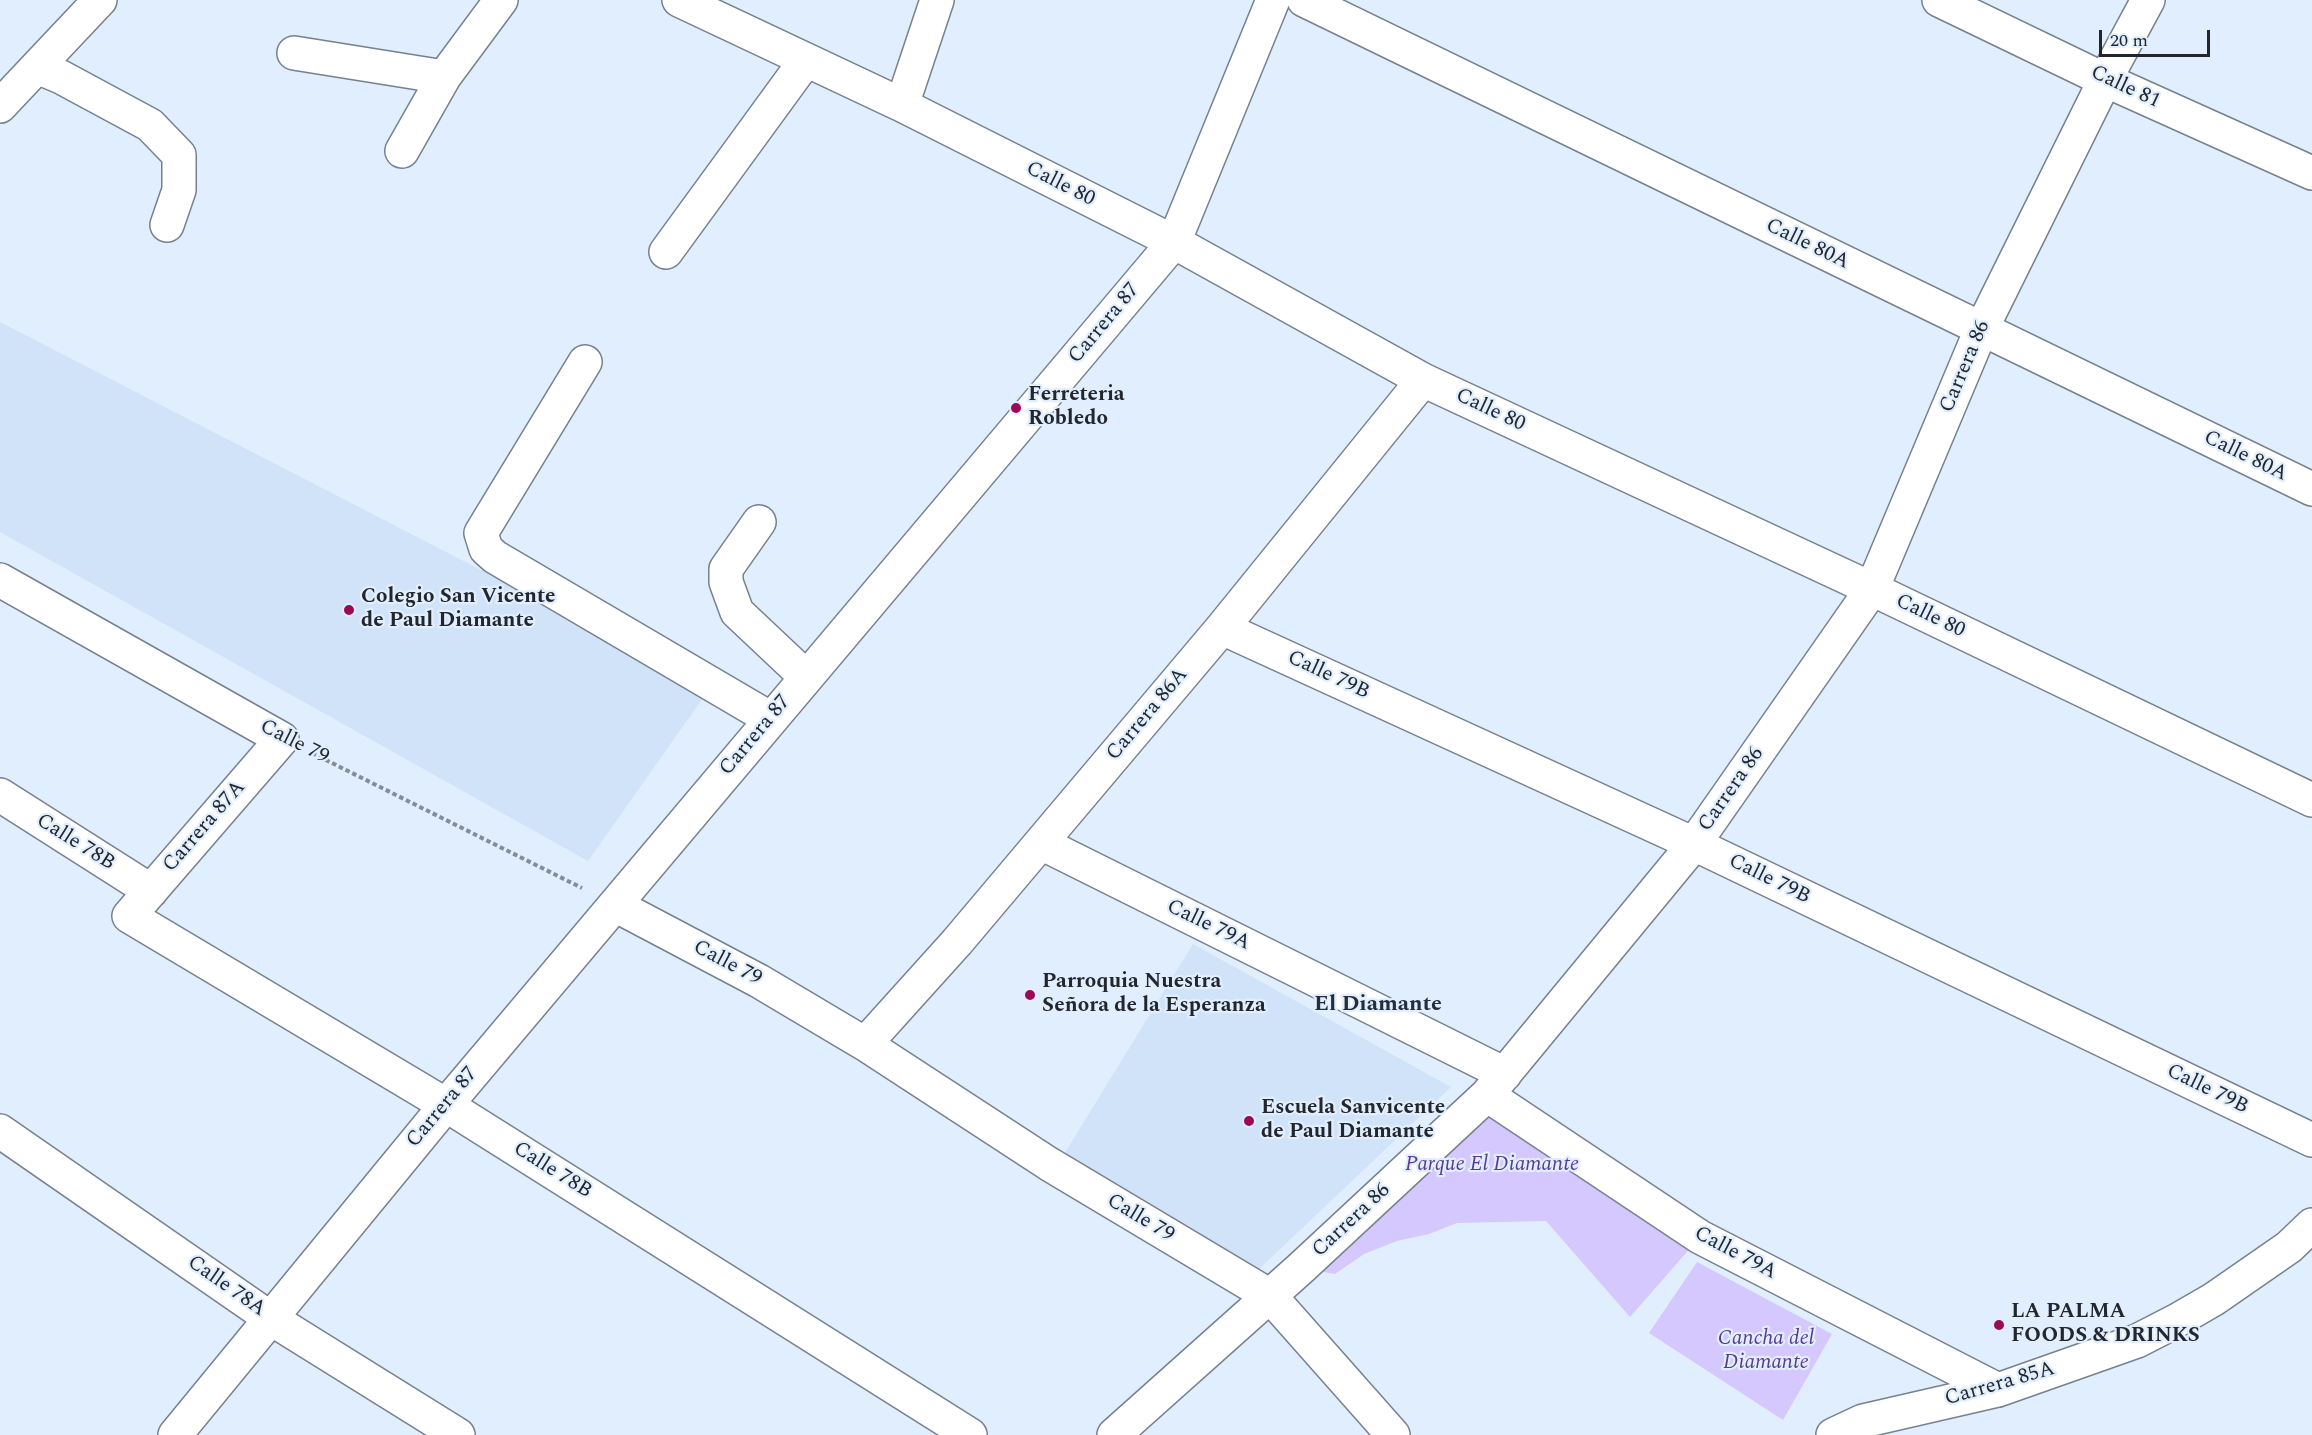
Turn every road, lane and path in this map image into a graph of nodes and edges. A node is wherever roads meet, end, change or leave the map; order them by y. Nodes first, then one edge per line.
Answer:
1 (100, 0) edge
2 (501, 0) edge
3 (679, 0) edge
4 (937, 0) edge
5 (1273, 0) edge
6 (1304, 0) edge
7 (1939, 0) edge
8 (2148, 0) edge
9 (294, 53) dead end
10 (806, 60) junction
11 (37, 67) junction
12 (444, 77) junction
13 (2105, 80) junction
14 (902, 105) junction
15 (0, 106) edge
16 (402, 151) dead end
17 (2312, 173) edge
18 (167, 225) dead end
19 (1174, 242) junction
20 (666, 252) dead end
21 (1982, 330) junction
22 (585, 362) dead end
23 (1423, 380) junction
24 (2312, 489) edge
25 (759, 522) dead end
26 (0, 580) edge
27 (1872, 590) junction
28 (1222, 628) junction
29 (806, 677) junction
30 (771, 719) junction
31 (282, 739) junction
32 (0, 795) edge
33 (2312, 800) edge
34 (1041, 843) junction
35 (1694, 844) junction
36 (151, 891) junction
37 (615, 905) junction
38 (129, 916) joint
39 (865, 1044) junction
40 (1496, 1084) junction
41 (446, 1105) junction
42 (0, 1131) edge
43 (2312, 1140) edge
44 (2312, 1225) edge
45 (1270, 1296) junction
46 (270, 1318) junction
47 (1998, 1390) junction
48 (175, 1435) edge
49 (458, 1435) edge
50 (970, 1435) edge
51 (1114, 1435) edge
52 (1393, 1435) edge
53 (1833, 1435) edge

1 - 11 street
2 - 12 street
3 - 10 street, Calle 80
4 - 14 street
5 - 19 street, Carrera 87
6 - 21 street, Calle 80A
7 - 13 street, Calle 81
8 - 13 street, Carrera 86
9 - 12 street
10 - 14 street, Calle 80
10 - 20 street
11 - 15 street
11 - 18 street
12 - 16 street
13 - 17 street, Calle 81
13 - 21 street, Carrera 86
14 - 19 street, Calle 80
19 - 23 street, Calle 80
19 - 29 street, Carrera 87
21 - 24 street, Calle 80A
21 - 27 street, Carrera 86
22 - 30 street
23 - 27 street, Calle 80
23 - 28 street, Carrera 86A
25 - 29 street
26 - 31 street, Calle 79
27 - 33 street, Calle 80
27 - 35 street, Carrera 86
28 - 34 street, Carrera 86A
28 - 35 street, Calle 79B
29 - 30 street, Carrera 87
30 - 37 street, Carrera 87
31 - 36 street, Carrera 87A
31 - 37 path, Calle 79
32 - 36 street, Calle 78B
34 - 39 street, Carrera 86A
34 - 40 street, Calle 79A
35 - 40 street, Carrera 86
35 - 43 street, Calle 79B
36 - 38 street, Carrera 87A
37 - 39 street, Calle 79
37 - 41 street, Carrera 87
38 - 41 street, Calle 78B
39 - 45 street, Calle 79
40 - 45 street, Carrera 86
40 - 47 street, Calle 79A
41 - 46 street, Carrera 87
41 - 50 street, Calle 78B
42 - 46 street, Calle 78A
44 - 47 street, Carrera 85A
45 - 51 street, Carrera 86
45 - 52 street, Calle 79
46 - 48 street, Carrera 87
46 - 49 street, Calle 78A
47 - 53 street, Carrera 85A

